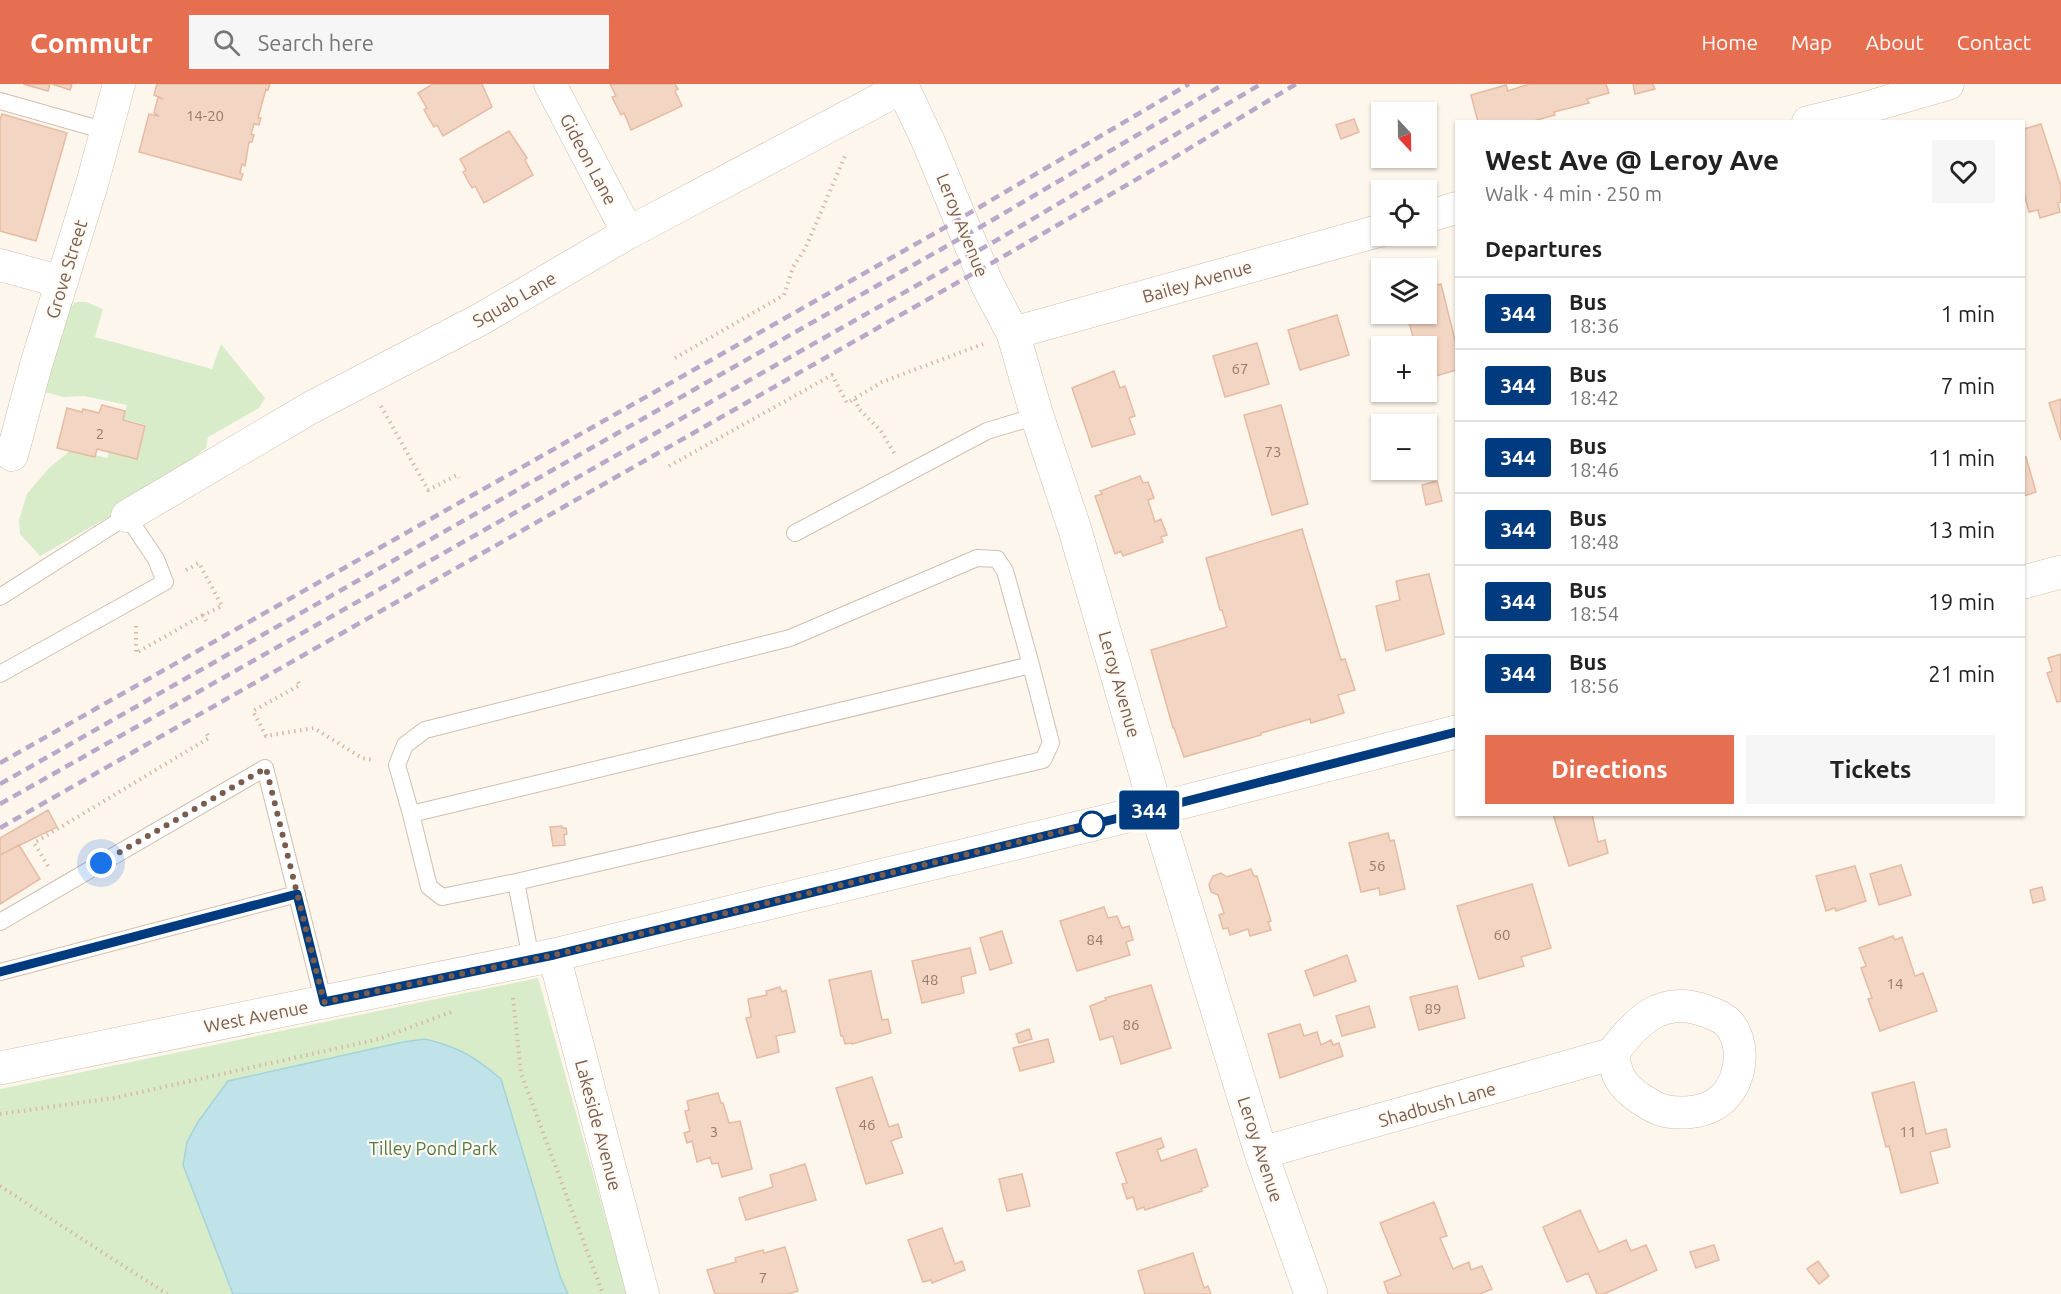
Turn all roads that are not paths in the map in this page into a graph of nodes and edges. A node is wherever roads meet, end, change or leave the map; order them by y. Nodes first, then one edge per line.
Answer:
1 (119, 84) edge
2 (549, 84) edge
3 (1948, 84) edge
4 (902, 86) edge
5 (0, 101) edge
6 (1816, 120) edge
7 (106, 131) junction
8 (1455, 208) edge
9 (1437, 214) edge
10 (628, 233) junction
11 (1371, 233) edge
12 (0, 265) edge
13 (62, 282) junction
14 (1012, 333) junction
15 (1037, 416) junction
16 (6, 453) edge
17 (127, 516) junction
18 (795, 533) dead end
19 (2061, 572) edge
20 (2025, 582) edge
21 (0, 597) edge
22 (1031, 665) junction
23 (0, 674) edge
24 (1455, 732) edge
25 (1156, 809) junction
26 (411, 814) junction
27 (516, 882) junction
28 (297, 894) junction
29 (0, 922) edge
30 (542, 957) junction
31 (0, 972) edge
32 (324, 1002) junction
33 (1612, 1054) dead end
34 (0, 1068) edge
35 (1261, 1153) junction
36 (643, 1294) edge
37 (1311, 1294) edge

1 - 7 street, Grove Street
2 - 10 street, Gideon Lane
3 - 6 street
4 - 10 street, Squab Lane
4 - 14 main road, Leroy Avenue
5 - 7 lane
7 - 13 street, Grove Street
8 - 9 street
10 - 17 street, Squab Lane
11 - 14 street, Bailey Avenue
12 - 13 street
13 - 16 street, Grove Street
14 - 15 main road, Leroy Avenue
15 - 18 lane
15 - 25 main road, Leroy Avenue
17 - 21 lane
17 - 23 lane
19 - 20 main road
22 - 26 lane
22 - 26 lane
22 - 27 lane
24 - 25 main road, West Avenue
25 - 30 main road, West Avenue
25 - 35 main road, Leroy Avenue
26 - 27 lane
27 - 30 lane
28 - 29 lane
28 - 31 lane
28 - 32 lane
30 - 32 main road, West Avenue
30 - 36 street, Lakeside Avenue
32 - 34 main road, West Avenue
33 - 35 street, Shadbush Lane
35 - 37 main road, Leroy Avenue

